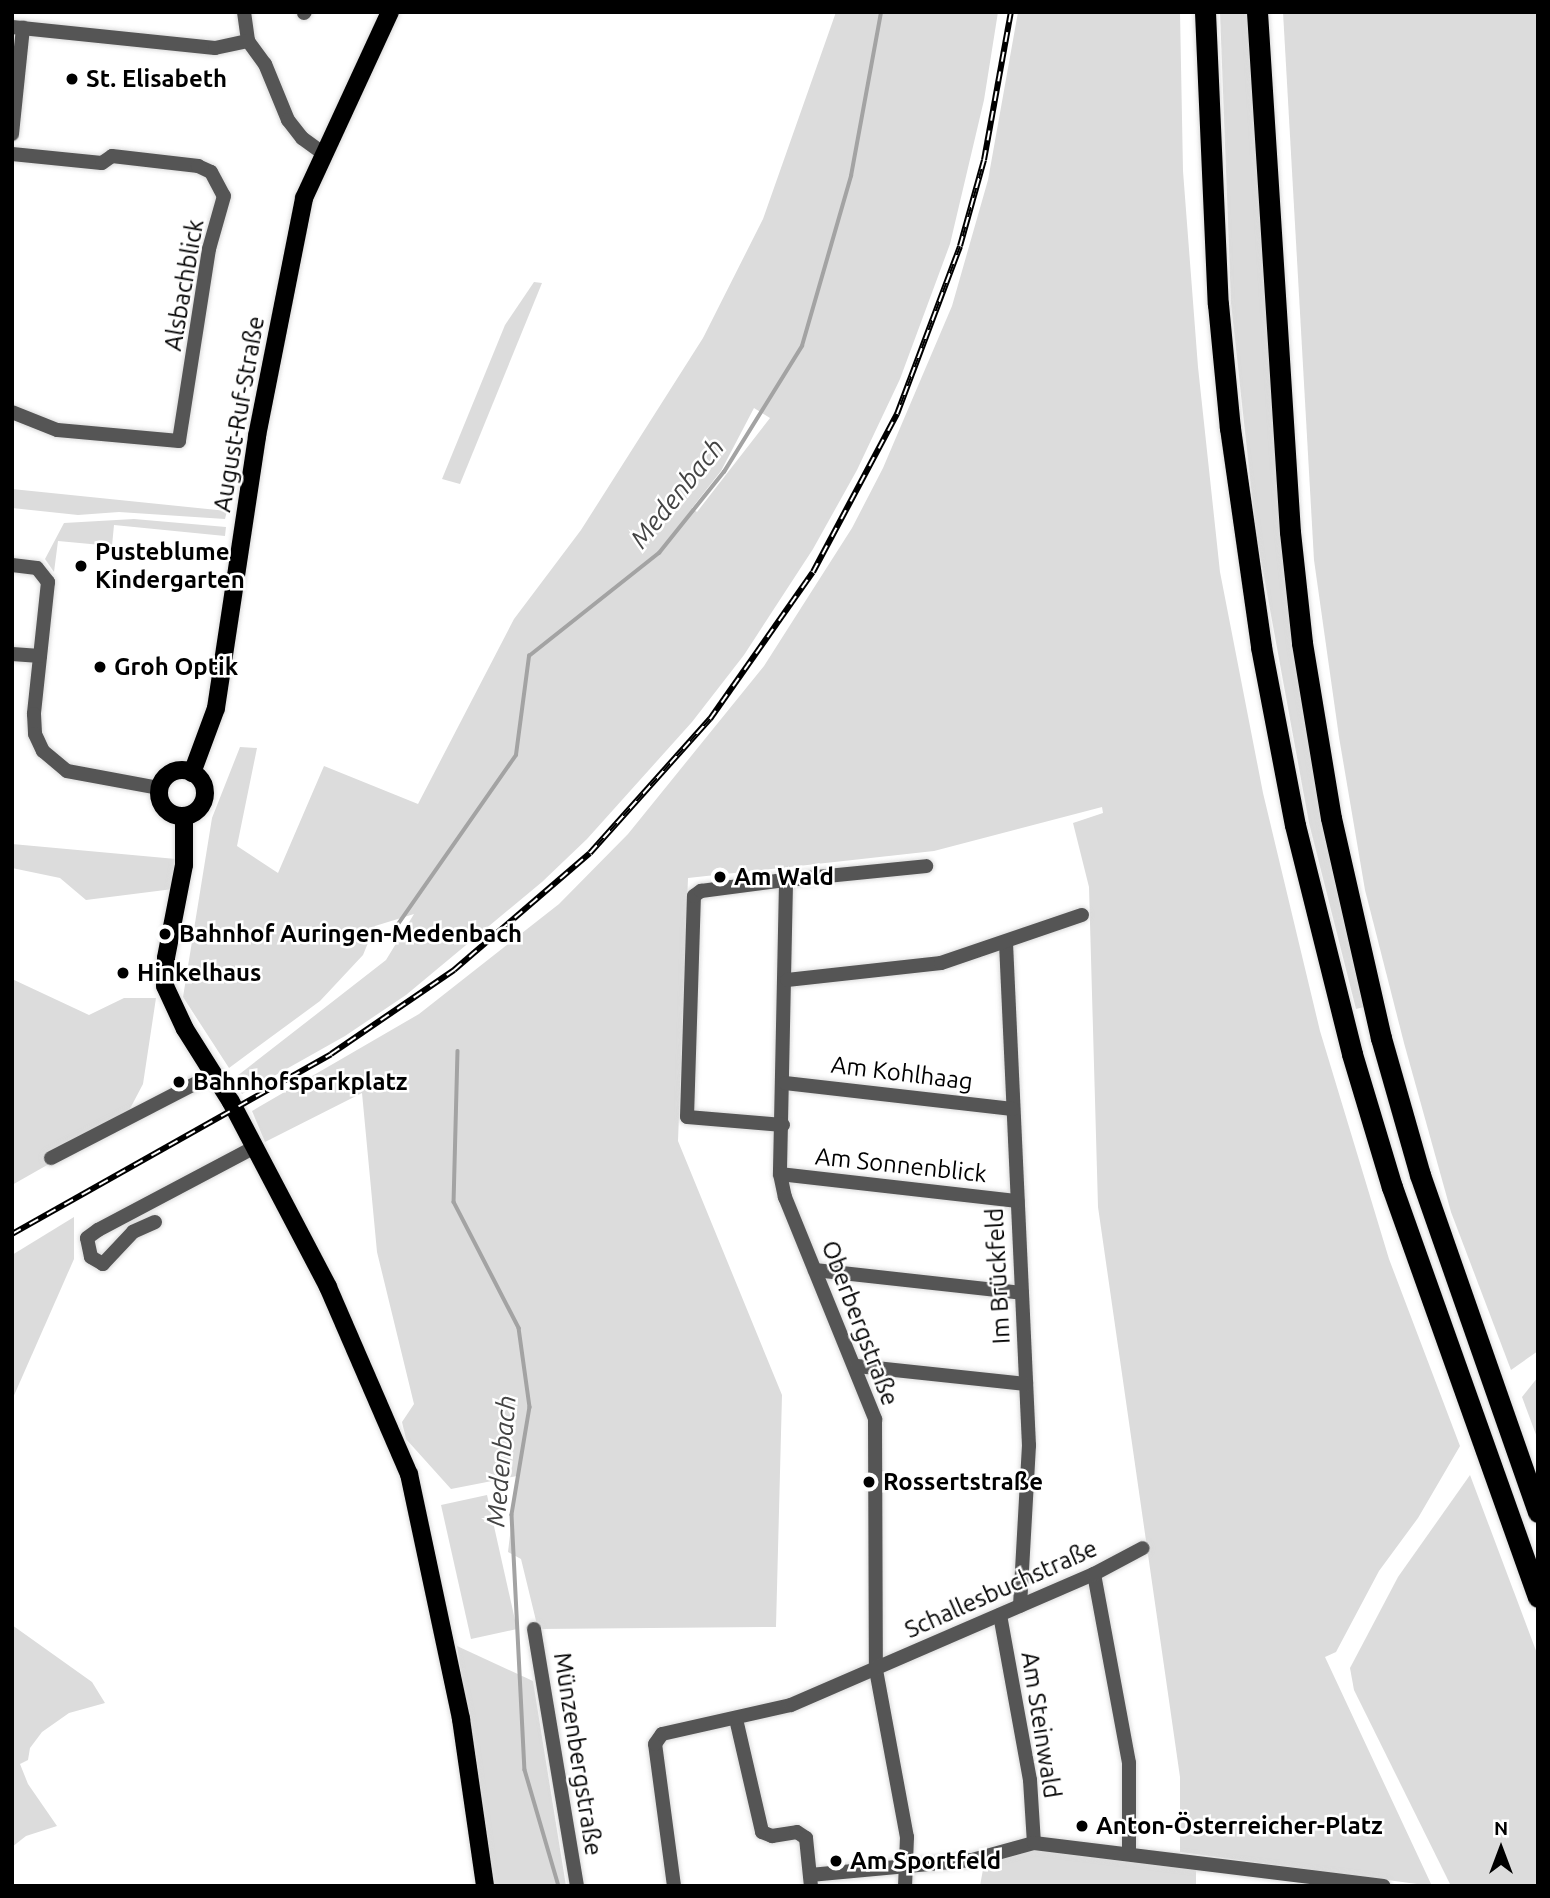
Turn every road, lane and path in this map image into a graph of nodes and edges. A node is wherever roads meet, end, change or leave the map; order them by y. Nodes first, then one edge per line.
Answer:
1 (244, 12) edge
2 (390, 12) edge
3 (1205, 12) edge
4 (1257, 12) edge
5 (18, 28) edge
6 (248, 41) junction
7 (12, 134) edge
8 (12, 153) edge
9 (323, 153) junction
10 (12, 412) edge
11 (12, 565) edge
12 (12, 654) edge
13 (40, 656) junction
14 (192, 773) junction
15 (159, 788) junction
16 (184, 816) junction
17 (926, 866) dead end
18 (786, 883) junction
19 (1083, 915) dead end
20 (1006, 943) junction
21 (787, 980) junction
22 (214, 1074) junction
23 (785, 1083) junction
24 (1013, 1109) junction
25 (783, 1125) junction
26 (255, 1147) junction
27 (51, 1158) dead end
28 (780, 1174) junction
29 (1017, 1201) junction
30 (155, 1222) dead end
31 (815, 1270) junction
32 (1022, 1293) junction
33 (857, 1366) junction
34 (1026, 1384) junction
35 (1538, 1511) edge
36 (1143, 1548) dead end
37 (1094, 1574) junction
38 (1538, 1597) edge
39 (1020, 1606) junction
40 (1000, 1615) junction
41 (534, 1629) dead end
42 (876, 1670) junction
43 (736, 1718) junction
44 (1034, 1843) junction
45 (1129, 1852) junction
46 (909, 1865) junction
47 (810, 1880) edge
48 (485, 1886) edge
49 (577, 1886) edge
50 (674, 1886) edge
51 (905, 1886) edge
52 (1383, 1886) edge

1 - 6 street
2 - 9 main road, August-Ruf-Straße
3 - 38 highway
4 - 35 highway
5 - 6 street
5 - 7 street
6 - 9 street
8 - 10 street, Alsbachblick
9 - 14 main road, August-Ruf-Straße
11 - 13 street
12 - 13 street
13 - 15 street
14 - 15 main road
14 - 16 main road
15 - 16 main road
16 - 22 main road
17 - 18 street
18 - 21 street, Oberbergstraße
18 - 25 street
19 - 20 street
20 - 21 street
20 - 24 street, Im Brückfeld
21 - 23 street, Oberbergstraße
22 - 26 main road
22 - 27 street
23 - 24 street, Am Kohlhaag
23 - 25 street, Oberbergstraße
24 - 29 street, Im Brückfeld
25 - 28 street, Oberbergstraße
26 - 30 street
26 - 48 main road
28 - 29 street, Am Sonnenblick
28 - 31 street, Oberbergstraße
29 - 32 street, Im Brückfeld
31 - 32 street
31 - 33 street, Oberbergstraße
32 - 34 street, Im Brückfeld
33 - 34 street
33 - 42 street, Oberbergstraße
34 - 39 street, Im Brückfeld
36 - 37 street, Schallesbuchstraße
37 - 39 street, Schallesbuchstraße
37 - 45 street
39 - 40 street, Schallesbuchstraße
40 - 42 street, Schallesbuchstraße
40 - 44 street, Am Steinwald
41 - 49 street, Münzenbergstraße
42 - 43 street, Schallesbuchstraße
42 - 46 street, Oberbergstraße
43 - 47 street
43 - 50 street, Schallesbuchstraße
44 - 45 street
44 - 46 street
45 - 52 street
46 - 47 street
46 - 51 street

